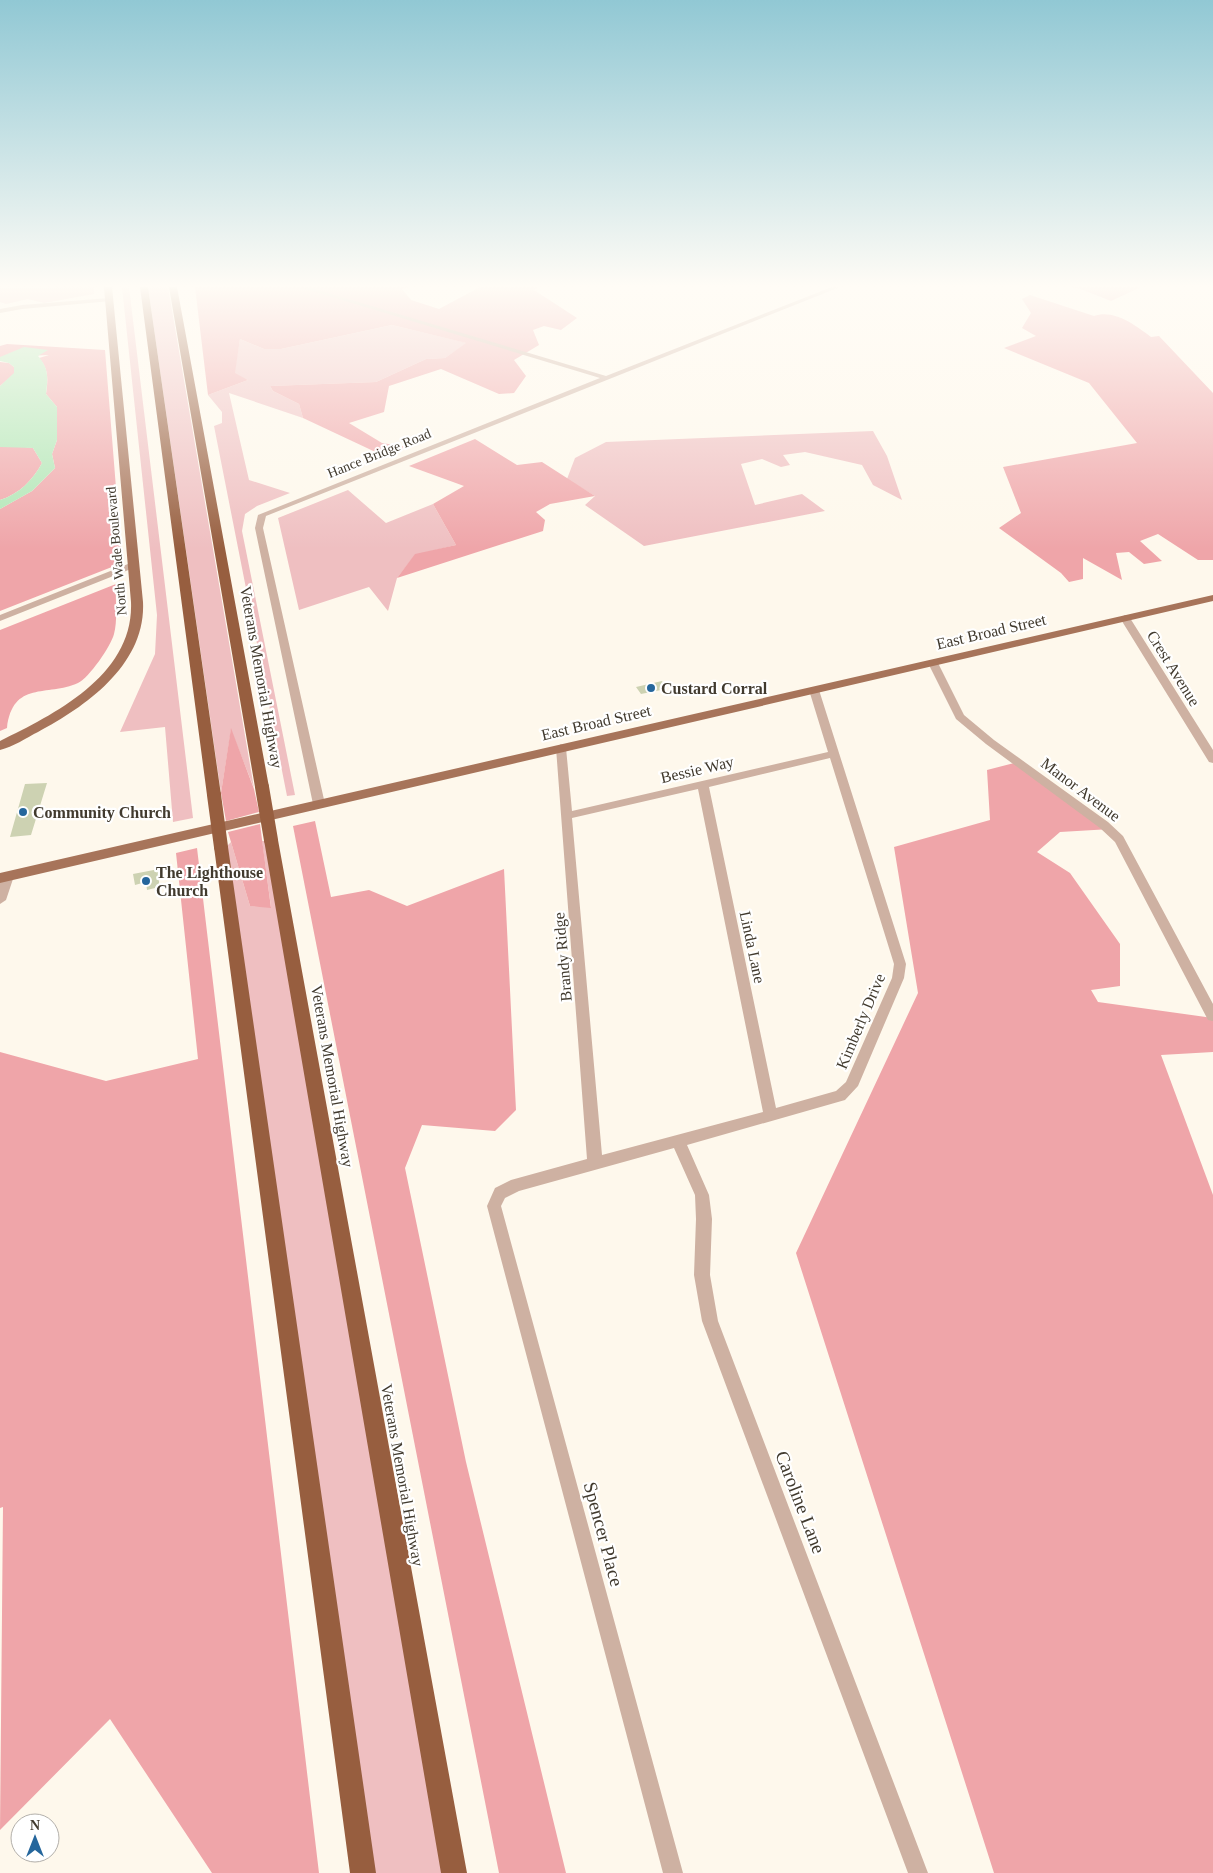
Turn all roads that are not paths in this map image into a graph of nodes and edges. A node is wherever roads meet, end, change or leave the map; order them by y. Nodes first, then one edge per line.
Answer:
1 (116, 374) edge
2 (156, 374) edge
3 (189, 374) edge
4 (594, 374) edge
5 (615, 374) edge
6 (606, 378) junction
7 (133, 565) junction
8 (1213, 598) edge
9 (0, 618) edge
10 (1125, 618) junction
11 (933, 663) junction
12 (814, 690) junction
13 (0, 746) edge
14 (561, 748) junction
15 (834, 754) junction
16 (1213, 759) edge
17 (703, 784) junction
18 (319, 804) junction
19 (566, 816) junction
20 (4, 877) edge
21 (0, 900) edge
22 (1213, 1016) edge
23 (771, 1116) junction
24 (678, 1141) junction
25 (595, 1163) junction
26 (494, 1206) joint
27 (363, 1873) edge
28 (454, 1873) edge
29 (673, 1873) edge
30 (918, 1873) edge

1 - 7 main road, North Wade Boulevard
2 - 27 highway, bridge
3 - 28 highway, Veterans Memorial Highway, bridge
4 - 6 street
5 - 6 street, Hance Bridge Road
6 - 18 street, Hance Bridge Road
7 - 9 street
7 - 13 main road, North Wade Boulevard
8 - 10 main road, East Broad Street
10 - 11 main road, East Broad Street
10 - 16 street, Crest Avenue
11 - 12 main road, East Broad Street
11 - 22 street, Manor Avenue
12 - 14 main road, East Broad Street
12 - 15 street, Kimberly Drive
14 - 18 main road, East Broad Street
14 - 19 street, Brandy Ridge
15 - 17 street, Bessie Way
15 - 23 street, Kimberly Drive
17 - 19 street, Bessie Way
17 - 23 street, Linda Lane
18 - 20 main road, East Broad Street
19 - 25 street, Brandy Ridge
20 - 21 street
23 - 24 street, Kimberly Drive
24 - 25 street, Kimberly Drive
24 - 30 street, Caroline Lane
25 - 26 street, Kimberly Drive
26 - 29 street, Spencer Place

